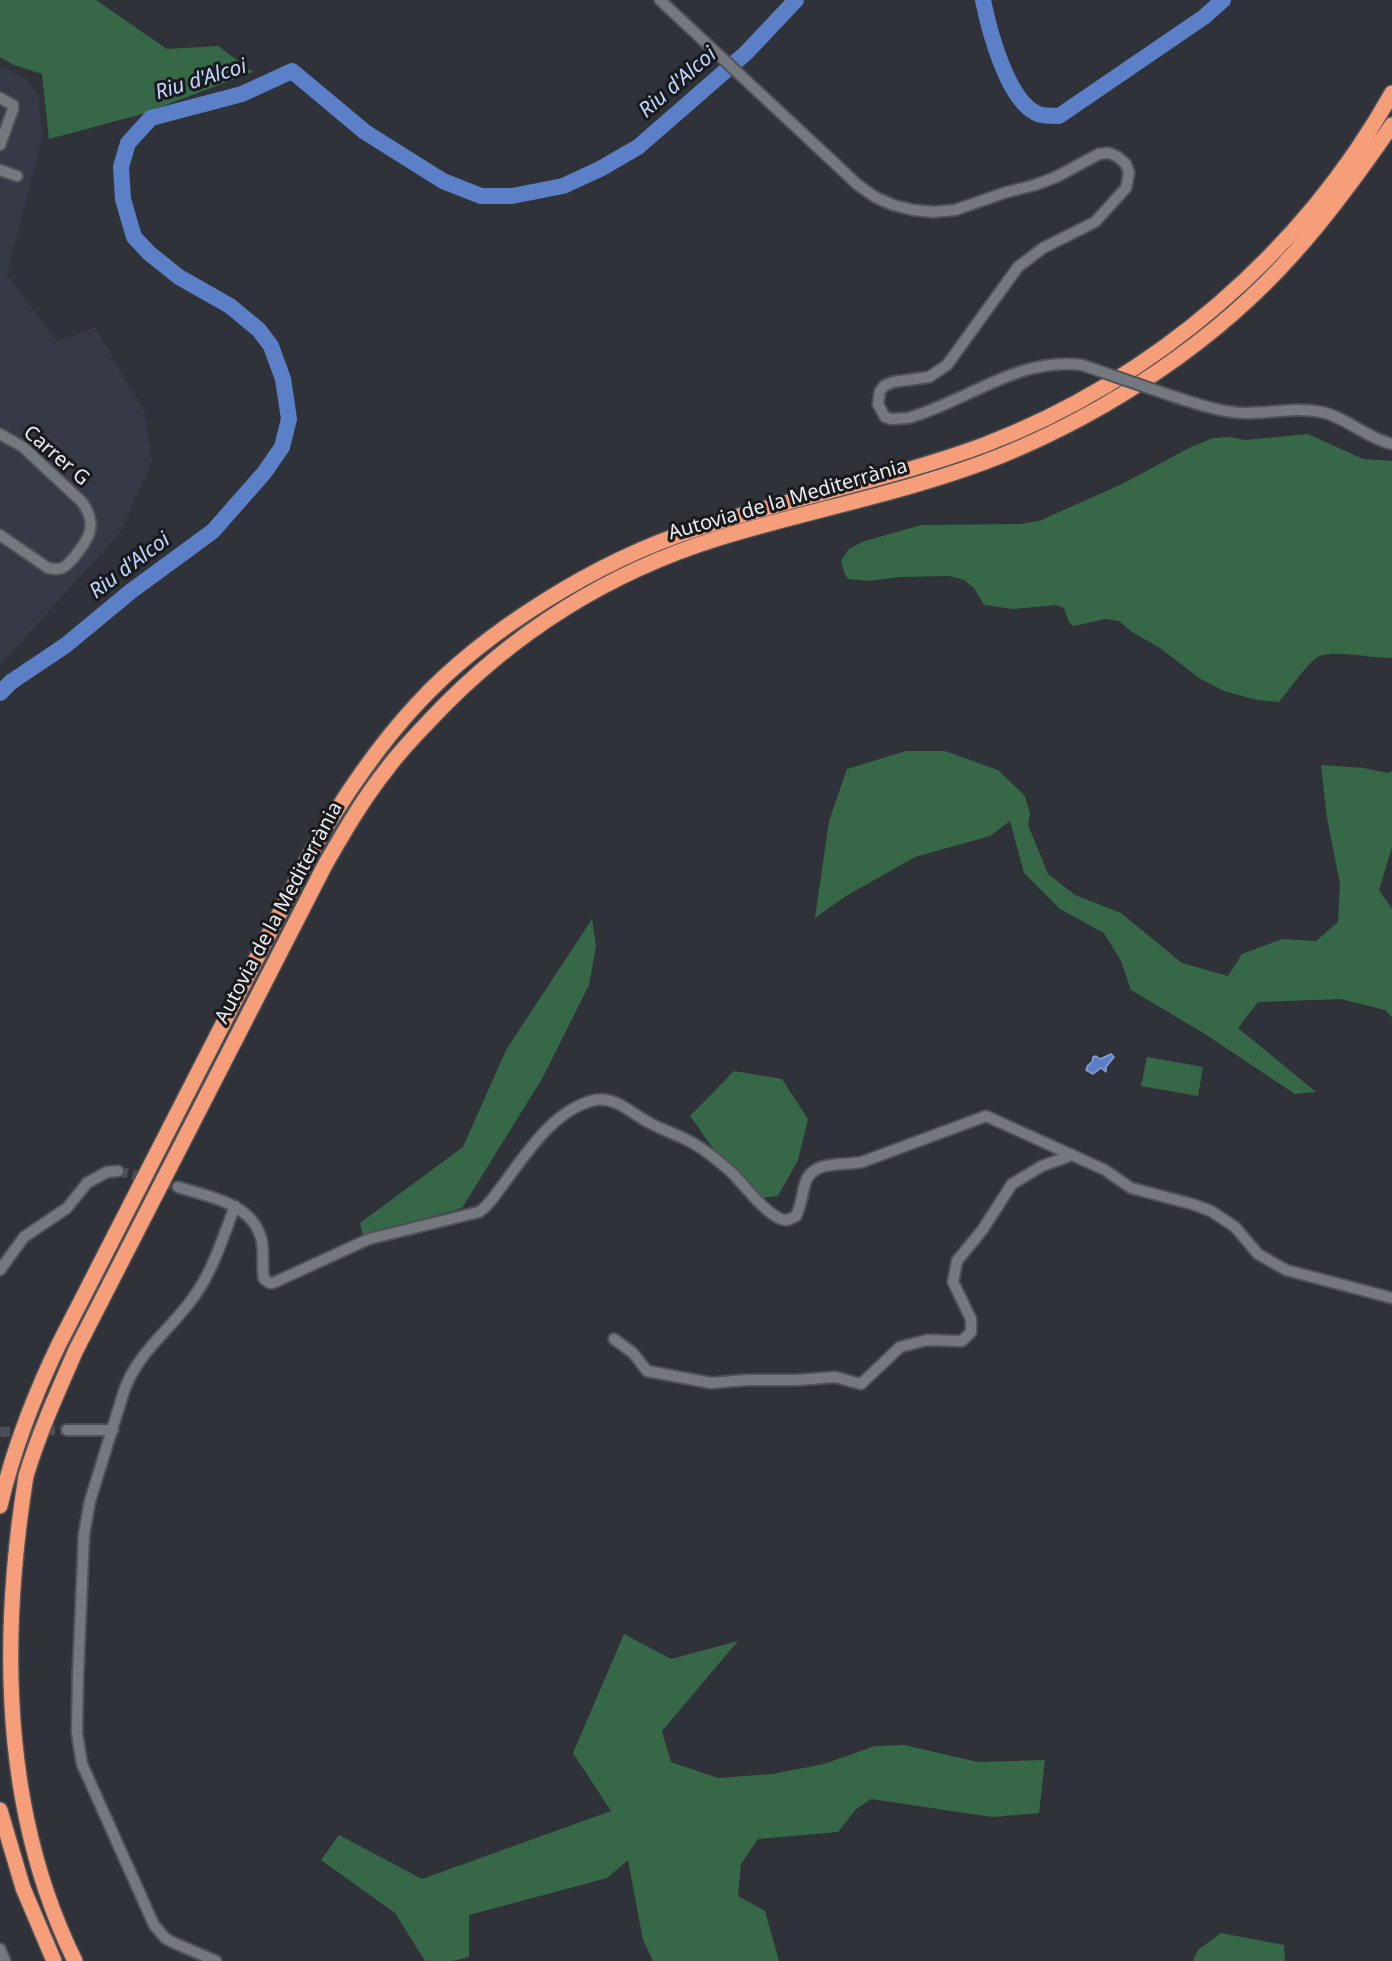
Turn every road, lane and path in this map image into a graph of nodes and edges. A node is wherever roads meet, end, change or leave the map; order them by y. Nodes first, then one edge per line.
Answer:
1 (660, 0) edge
2 (1392, 93) edge
3 (0, 98) edge
4 (1392, 125) edge
5 (0, 145) edge
6 (0, 170) edge
7 (16, 176) dead end
8 (0, 434) edge
9 (1392, 444) edge
10 (0, 535) edge
11 (1071, 1154) junction
12 (118, 1171) tunnel mouth
13 (178, 1187) tunnel mouth
14 (235, 1206) junction
15 (0, 1270) edge
16 (1392, 1298) edge
17 (614, 1340) dead end
18 (67, 1430) tunnel mouth
19 (113, 1430) junction
20 (0, 1506) edge
21 (0, 1810) edge
22 (0, 1949) edge
23 (5, 1961) edge
24 (54, 1961) edge
25 (75, 1961) edge
26 (216, 1961) edge

1 - 9 street, bridge
2 - 20 highway, Autovia de la Mediterrània
3 - 5 street
4 - 25 highway, Autovia de la Mediterrània
6 - 7 street
8 - 10 street, Carrer G
11 - 14 street
11 - 16 street
11 - 17 street
12 - 15 street
13 - 14 street
14 - 19 street
18 - 19 street
19 - 26 street
21 - 24 highway
22 - 23 street

